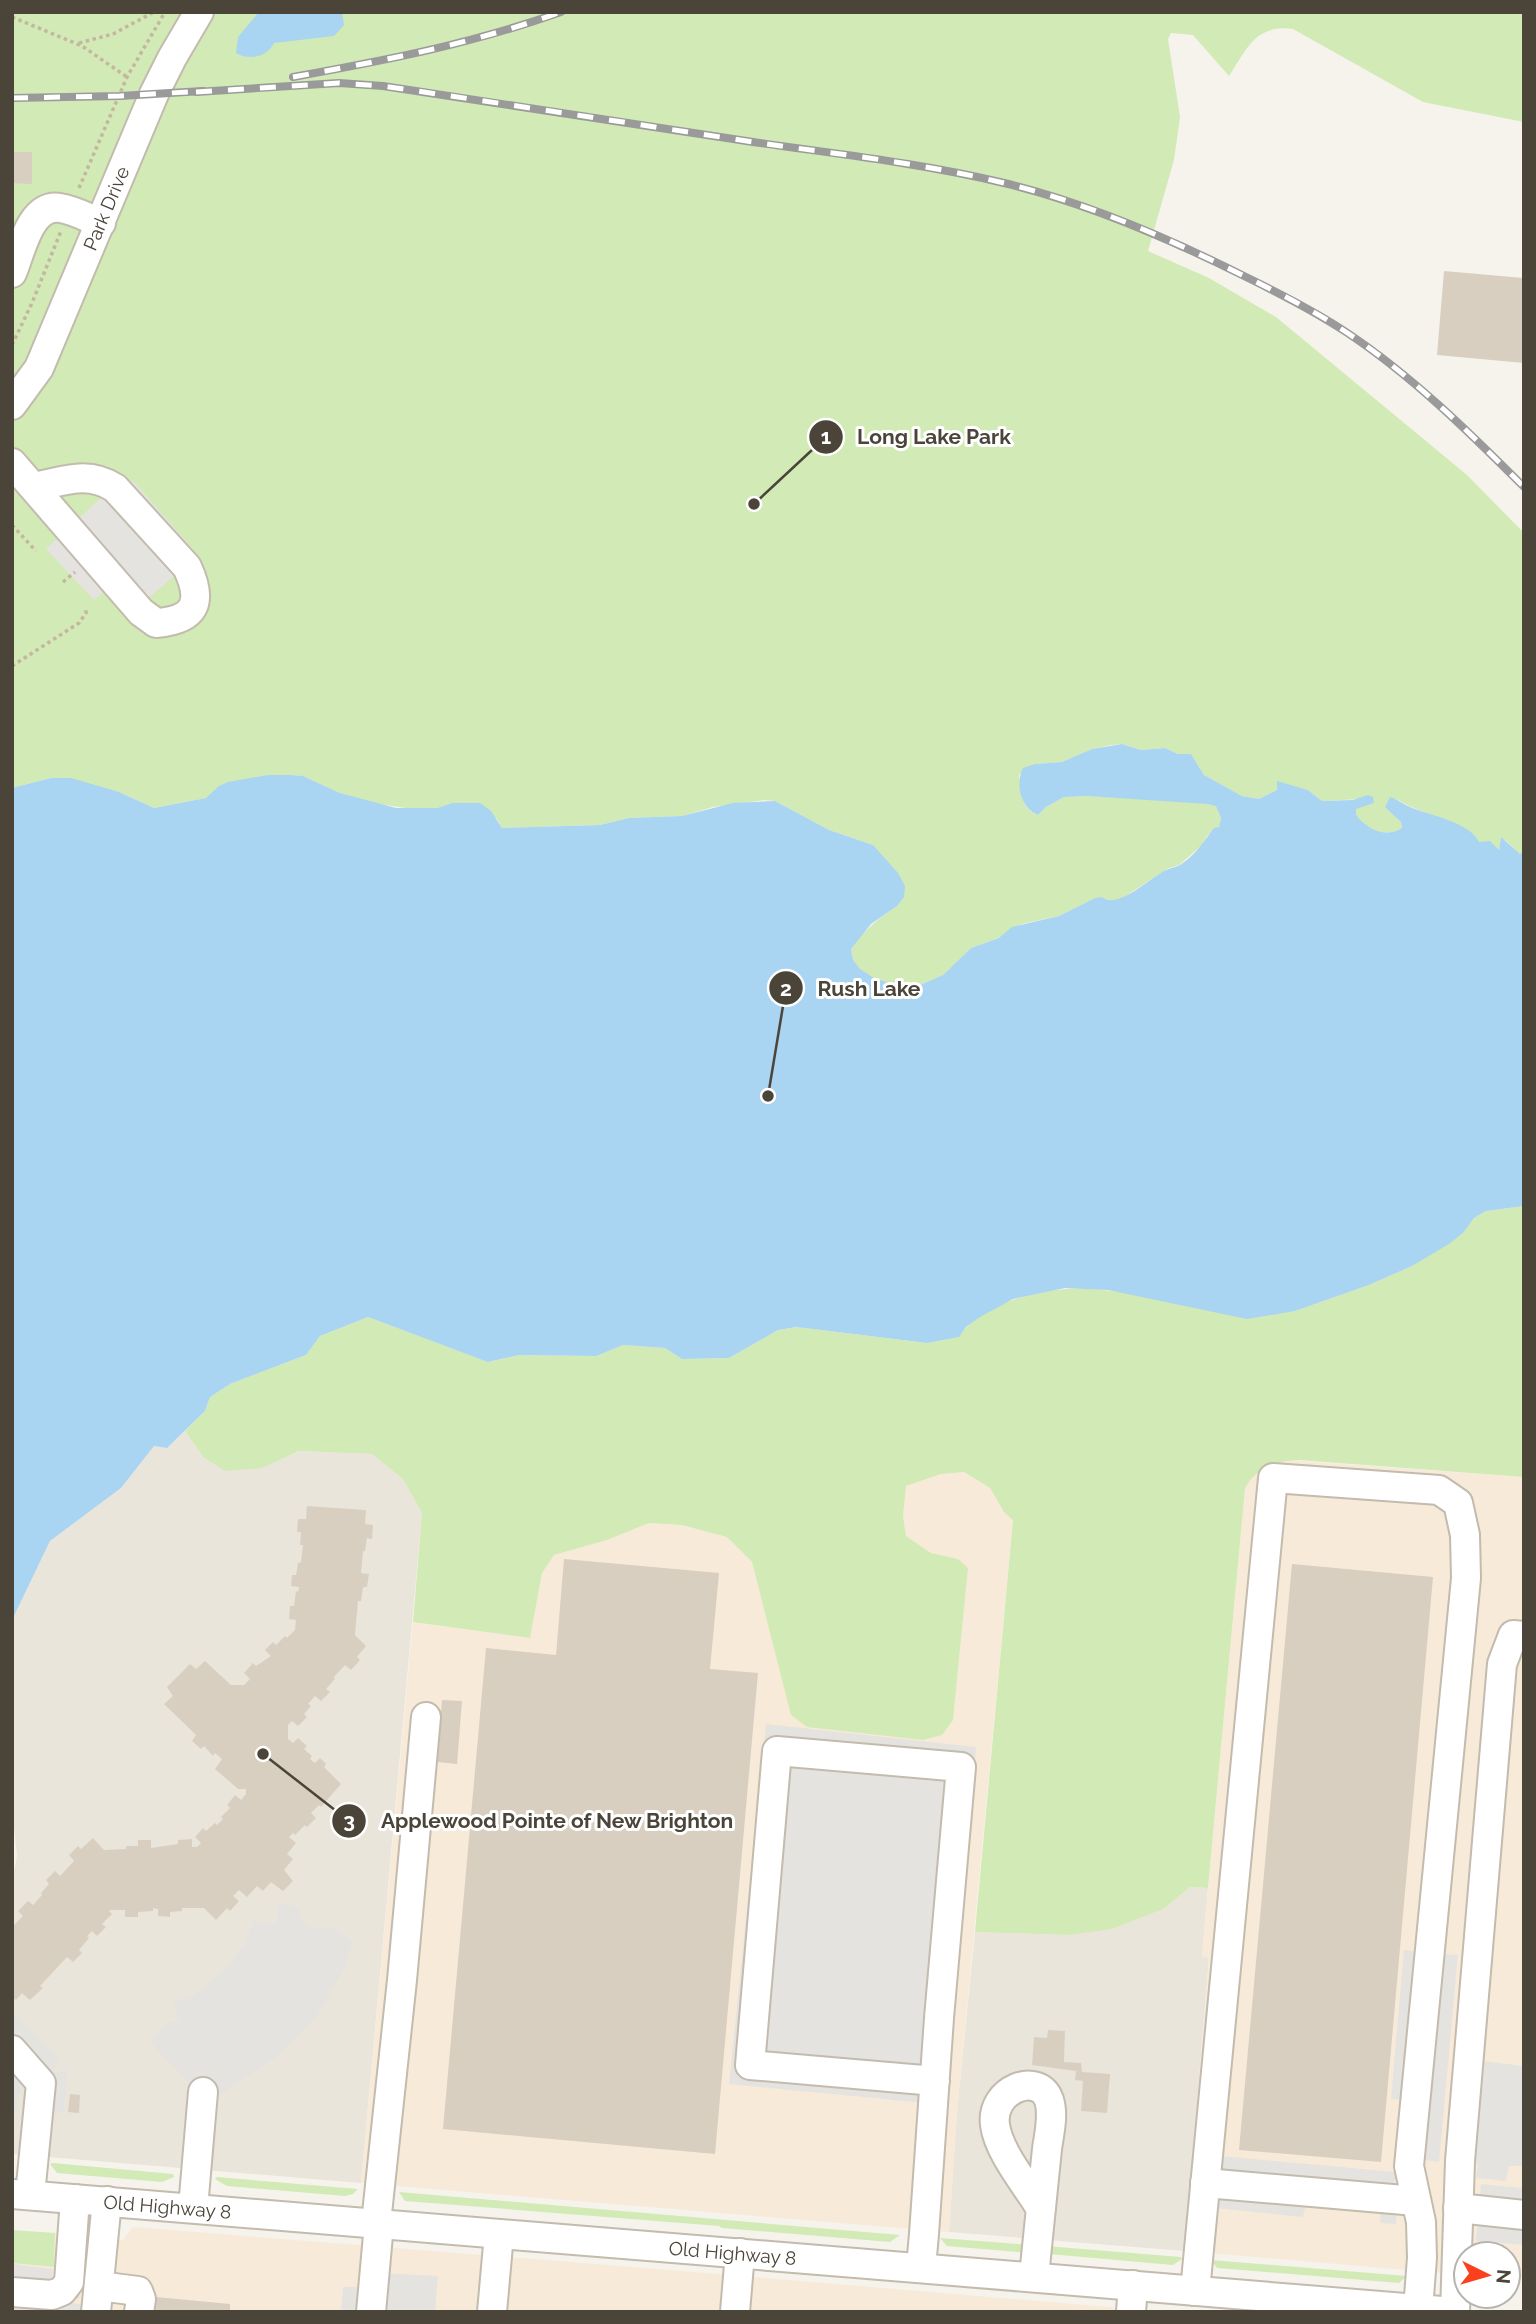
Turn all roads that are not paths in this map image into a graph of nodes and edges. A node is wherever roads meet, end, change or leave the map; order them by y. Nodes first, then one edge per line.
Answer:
1 (199, 12) edge
2 (101, 223) junction
3 (12, 273) edge
4 (12, 405) edge
5 (12, 463) edge
6 (34, 487) junction
7 (1524, 1636) edge
8 (426, 1717) dead end
9 (12, 2050) edge
10 (12, 2081) edge
11 (934, 2081) junction
12 (41, 2083) junction
13 (203, 2092) dead end
14 (1205, 2183) junction
15 (21, 2194) edge
16 (75, 2199) junction
17 (107, 2201) junction
18 (1416, 2201) junction
19 (193, 2208) junction
20 (1458, 2208) junction
21 (1041, 2209) dead end
22 (1524, 2215) edge
23 (377, 2224) junction
24 (499, 2234) junction
25 (740, 2253) junction
26 (921, 2267) junction
27 (1034, 2277) junction
28 (1195, 2291) junction
29 (12, 2292) edge
30 (1132, 2298) edge
31 (97, 2299) edge
32 (1284, 2305) edge
33 (1322, 2306) edge
34 (1418, 2309) junction
35 (139, 2312) edge
36 (371, 2312) edge
37 (492, 2312) edge
38 (735, 2312) edge
39 (1454, 2312) edge

1 - 2 street, Park Drive
2 - 3 street
2 - 4 street, Park Drive
5 - 6 street
6 - 6 street
7 - 20 street
8 - 23 street
9 - 12 street
10 - 12 street
11 - 11 street
11 - 26 street
12 - 15 street
13 - 19 street
14 - 18 street
14 - 18 street
14 - 28 street
15 - 16 street, Old Highway 8
16 - 17 street, Old Highway 8
16 - 29 street
17 - 19 street, Old Highway 8
17 - 31 street
18 - 34 street
19 - 23 street, Old Highway 8
20 - 22 street
20 - 39 street
21 - 27 street
23 - 24 street, Old Highway 8
23 - 36 street
24 - 25 street, Old Highway 8
24 - 37 street
25 - 26 street, Old Highway 8
25 - 38 street
26 - 27 street, Old Highway 8
27 - 30 street, Old Highway 8
28 - 30 street, Old Highway 8
28 - 32 street, Old Highway 8
31 - 35 street
32 - 33 street, Old Highway 8
33 - 34 street, Old Highway 8
34 - 39 street, Old Highway 8

